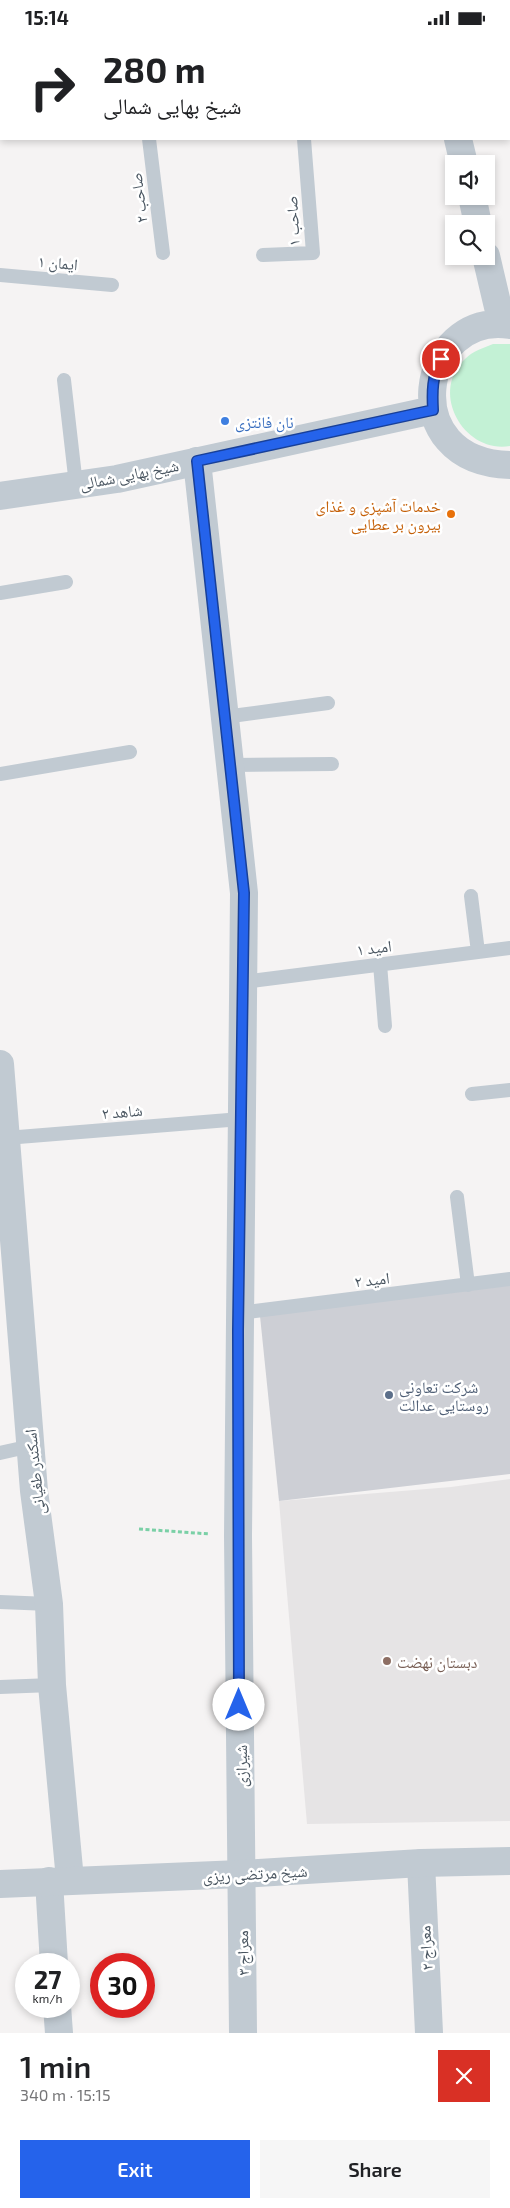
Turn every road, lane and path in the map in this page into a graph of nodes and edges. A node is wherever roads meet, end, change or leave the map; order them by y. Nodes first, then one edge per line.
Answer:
1 (149, 140) edge
2 (304, 140) edge
3 (458, 140) edge
4 (462, 155) edge
5 (163, 253) dead end
6 (263, 255) dead end
7 (489, 265) edge
8 (0, 275) edge
9 (112, 285) dead end
10 (506, 324) edge
11 (64, 380) dead end
12 (433, 410) junction
13 (197, 461) junction
14 (510, 465) edge
15 (76, 485) junction
16 (0, 496) edge
17 (66, 583) dead end
18 (0, 593) edge
19 (328, 703) dead end
20 (224, 717) junction
21 (130, 752) dead end
22 (332, 764) dead end
23 (230, 765) junction
24 (0, 774) edge
25 (471, 896) dead end
26 (510, 948) edge
27 (478, 952) junction
28 (380, 964) junction
29 (243, 982) junction
30 (384, 1026) dead end
31 (0, 1064) edge
32 (510, 1090) edge
33 (472, 1094) dead end
34 (241, 1119) junction
35 (3, 1139) edge
36 (457, 1197) dead end
37 (510, 1279) edge
38 (468, 1285) junction
39 (239, 1313) junction
40 (30, 1446) junction
41 (0, 1453) edge
42 (138, 1529) dead end
43 (238, 1536) junction
44 (0, 1602) edge
45 (49, 1604) junction
46 (52, 1685) junction
47 (0, 1687) edge
48 (510, 1861) edge
49 (421, 1863) junction
50 (240, 1874) junction
51 (59, 1881) junction
52 (0, 1884) edge
53 (55, 1953) edge
54 (58, 2018) edge
55 (59, 2033) edge
56 (243, 2033) edge
57 (429, 2033) edge

1 - 5 lane, صاحب ۲
2 - 6 lane, صاحب ۱
3 - 4 street
7 - 10 street
8 - 9 lane, ایمان ۱
10 - 12 street
11 - 15 lane
12 - 13 street, شیخ بهایی شمالی
12 - 14 street
13 - 15 street, شیخ بهایی شمالی
13 - 20 street, شیرازی
15 - 16 street, شیخ بهایی شمالی
17 - 18 lane
19 - 20 lane
20 - 23 street, شیرازی
21 - 24 lane
22 - 23 lane
23 - 29 street, شیرازی
25 - 27 lane
26 - 27 lane, امید ۱
27 - 28 lane, امید ۱
28 - 29 lane, امید ۱
28 - 30 lane
29 - 34 street, شیرازی
31 - 35 street, اسکندر طغیانی
32 - 33 lane
34 - 35 lane, شاهد ۲
34 - 39 street, شیرازی
35 - 40 street, اسکندر طغیانی
36 - 38 lane
37 - 38 lane, امید ۲
38 - 39 lane, امید ۲
39 - 43 street, شیرازی
40 - 41 lane
40 - 45 street, اسکندر طغیانی
42 - 43 path
43 - 50 street, شیرازی
44 - 45 lane
45 - 46 street, اسکندر طغیانی
46 - 47 lane
46 - 51 street, اسکندر طغیانی
48 - 49 street, شیخ مرتضی ریزی
49 - 50 street, شیخ مرتضی ریزی
49 - 57 street, معراج ۲
50 - 51 street, شیخ مرتضی ریزی
50 - 56 street, معراج ۳
51 - 52 street, شیخ مرتضی ریزی
51 - 53 street, اسکندر طغیانی
54 - 55 street

